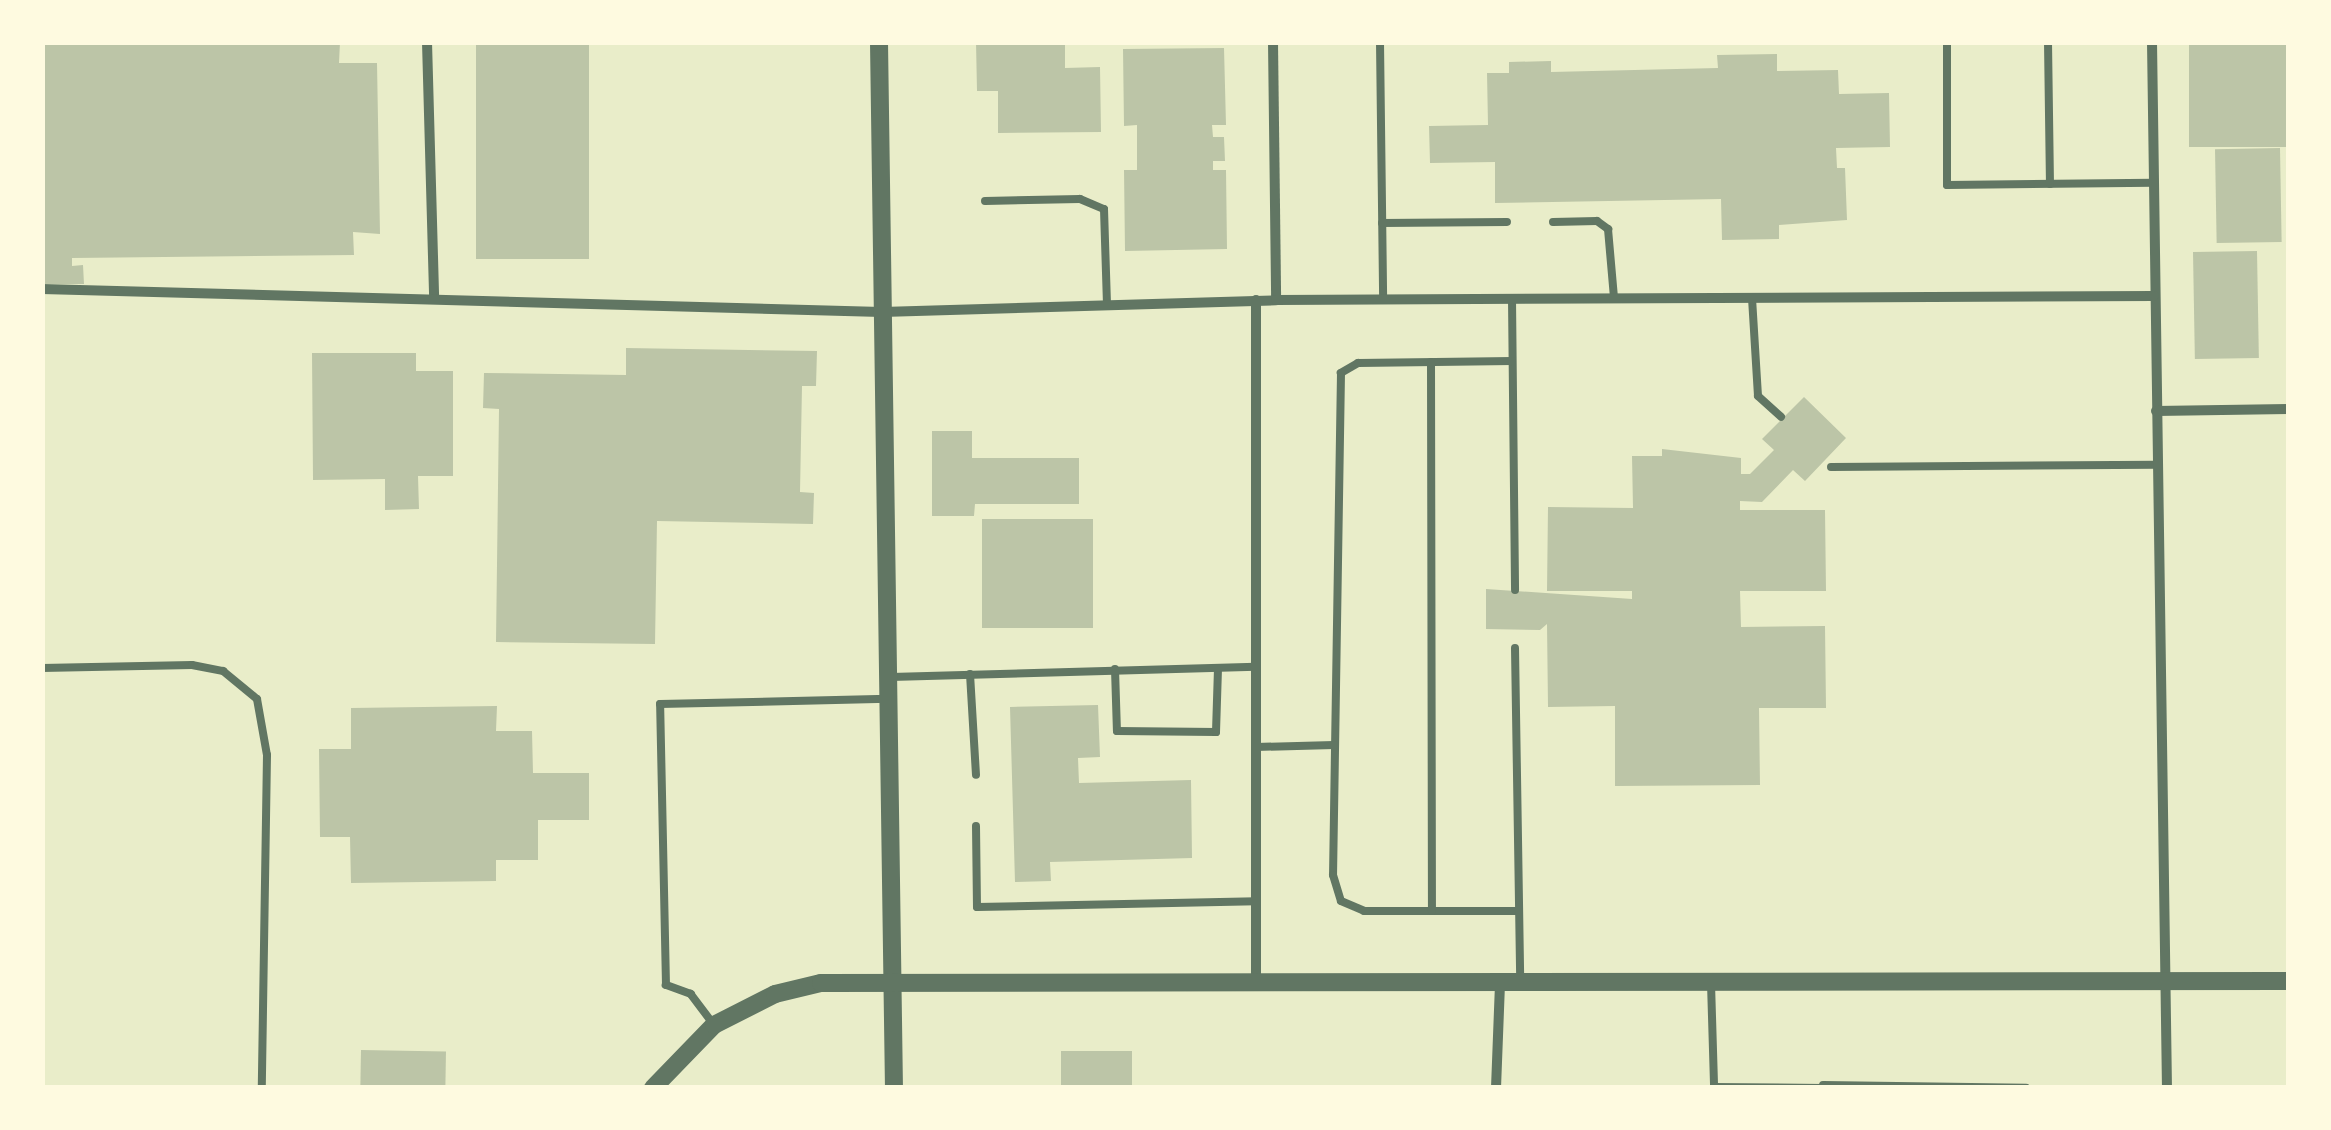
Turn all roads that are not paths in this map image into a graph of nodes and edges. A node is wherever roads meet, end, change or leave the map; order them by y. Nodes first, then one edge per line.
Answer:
1 (427, 42) edge
2 (879, 42) edge
3 (1273, 42) edge
4 (1380, 42) edge
5 (1946, 42) edge
6 (2048, 42) edge
7 (2152, 42) edge
8 (2153, 183) junction
9 (2050, 184) junction
10 (985, 201) dead end
11 (1507, 222) dead end
12 (1553, 222) dead end
13 (1382, 224) junction
14 (42, 290) edge
15 (2154, 296) junction
16 (434, 297) junction
17 (1614, 298) junction
18 (1752, 298) junction
19 (1383, 299) junction
20 (1512, 299) junction
21 (1256, 300) junction
22 (1276, 300) junction
23 (1107, 305) junction
24 (882, 312) junction
25 (1512, 361) junction
26 (1431, 362) junction
27 (2288, 409) edge
28 (2156, 411) junction
29 (1781, 417) dead end
30 (2156, 465) junction
31 (1831, 467) dead end
32 (1515, 590) dead end
33 (1514, 648) dead end
34 (42, 668) edge
35 (1218, 668) junction
36 (1256, 668) junction
37 (1114, 669) junction
38 (970, 674) junction
39 (887, 677) junction
40 (888, 699) junction
41 (1334, 746) junction
42 (1256, 747) junction
43 (976, 775) dead end
44 (976, 826) dead end
45 (1256, 901) junction
46 (1432, 911) junction
47 (1519, 912) junction
48 (892, 978) junction
49 (1256, 978) junction
50 (1500, 980) junction
51 (1520, 981) junction
52 (1711, 981) junction
53 (2288, 981) edge
54 (2166, 982) junction
55 (714, 1025) junction
56 (1822, 1086) edge
57 (262, 1088) edge
58 (653, 1088) edge
59 (894, 1088) edge
60 (1496, 1088) edge
61 (2026, 1088) edge
62 (2168, 1088) edge

1 - 16 street
2 - 24 street
3 - 22 street
4 - 13 lane
5 - 9 lane
6 - 9 lane
7 - 8 street
8 - 9 lane
8 - 15 street
10 - 23 lane
11 - 13 lane
12 - 17 lane
13 - 19 lane
14 - 16 street
15 - 18 street
15 - 28 street
16 - 24 street
17 - 18 street
17 - 20 street
18 - 29 lane
19 - 20 street
19 - 22 street
20 - 25 lane
21 - 22 street
21 - 23 street
21 - 36 street
23 - 24 street
24 - 39 street
25 - 26 lane
25 - 32 lane
26 - 41 lane
26 - 46 lane
27 - 28 street
28 - 30 street
30 - 31 lane
30 - 54 street
33 - 47 lane
34 - 57 lane
35 - 36 lane
35 - 37 lane
35 - 37 lane
36 - 42 street
37 - 38 lane
38 - 39 lane
38 - 43 lane
39 - 40 street
40 - 48 street
40 - 55 lane
41 - 42 lane
41 - 46 lane
42 - 45 street
44 - 45 lane
45 - 49 street
46 - 47 lane
47 - 51 lane
48 - 49 street
48 - 55 street
48 - 59 street
49 - 50 street
50 - 51 street
50 - 60 street
51 - 52 street
52 - 54 street
52 - 56 lane
53 - 54 street
54 - 62 street
55 - 58 street
56 - 61 lane

